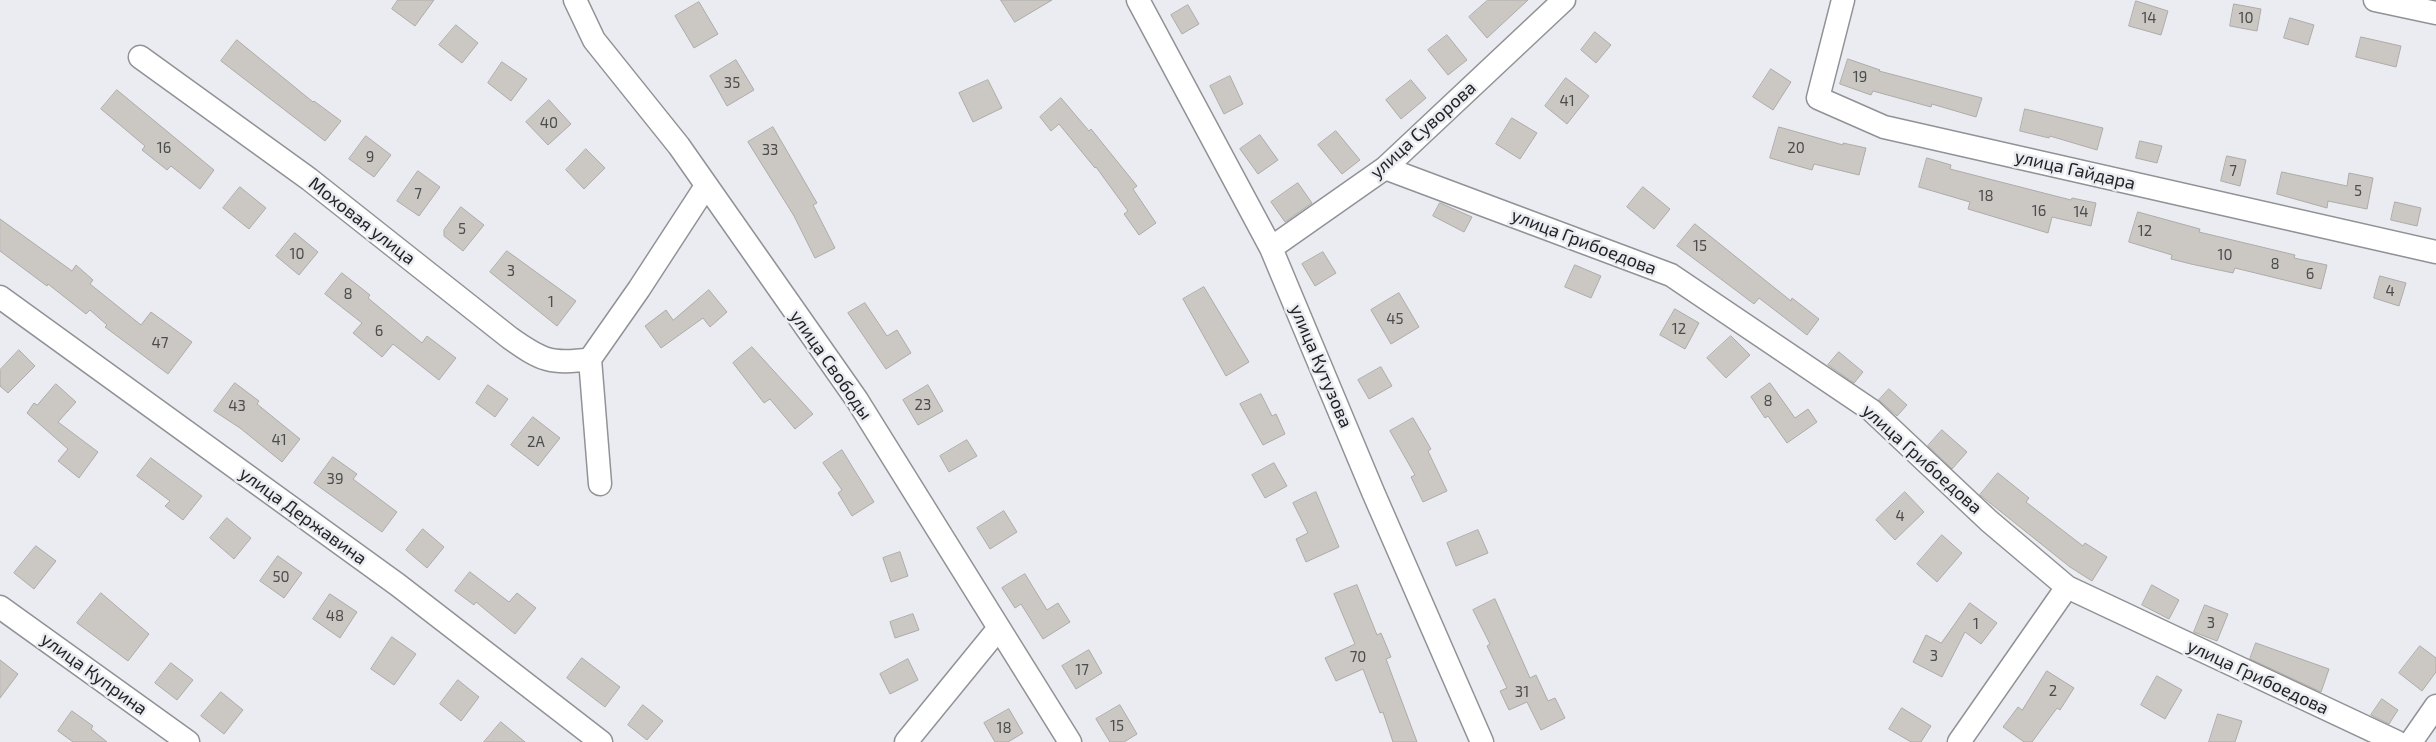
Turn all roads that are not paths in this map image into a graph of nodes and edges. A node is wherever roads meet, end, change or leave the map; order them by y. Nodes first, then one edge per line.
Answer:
1 (575, 0) edge
2 (1138, 0) edge
3 (1564, 0) edge
4 (1843, 0) edge
5 (2375, 0) edge
6 (2436, 13) edge
7 (140, 58) dead end
8 (1385, 168) junction
9 (706, 186) junction
10 (1271, 248) junction
11 (2436, 252) edge
12 (0, 297) edge
13 (590, 359) junction
14 (600, 484) dead end
15 (2067, 587) junction
16 (0, 607) edge
17 (1000, 628) junction
18 (2436, 706) edge
19 (188, 742) edge
20 (601, 742) edge
21 (906, 742) edge
22 (1070, 742) edge
23 (1482, 742) edge
24 (1959, 742) edge
25 (2397, 742) edge
26 (2411, 742) edge

1 - 9 street, улица Свободы
2 - 10 street, улица Кутузова
3 - 8 street, улица Суворова
4 - 11 street, улица Гайдара
5 - 6 street
7 - 13 street, Моховая улица
8 - 10 street, улица Суворова
8 - 15 street, улица Грибоедова
9 - 13 street
9 - 17 street, улица Свободы
10 - 23 street, улица Кутузова
12 - 20 street, улица Державина
13 - 14 street
15 - 24 street
15 - 25 street, улица Грибоедова
16 - 19 street, улица Куприна
17 - 21 street
17 - 22 street, улица Свободы
18 - 26 street

